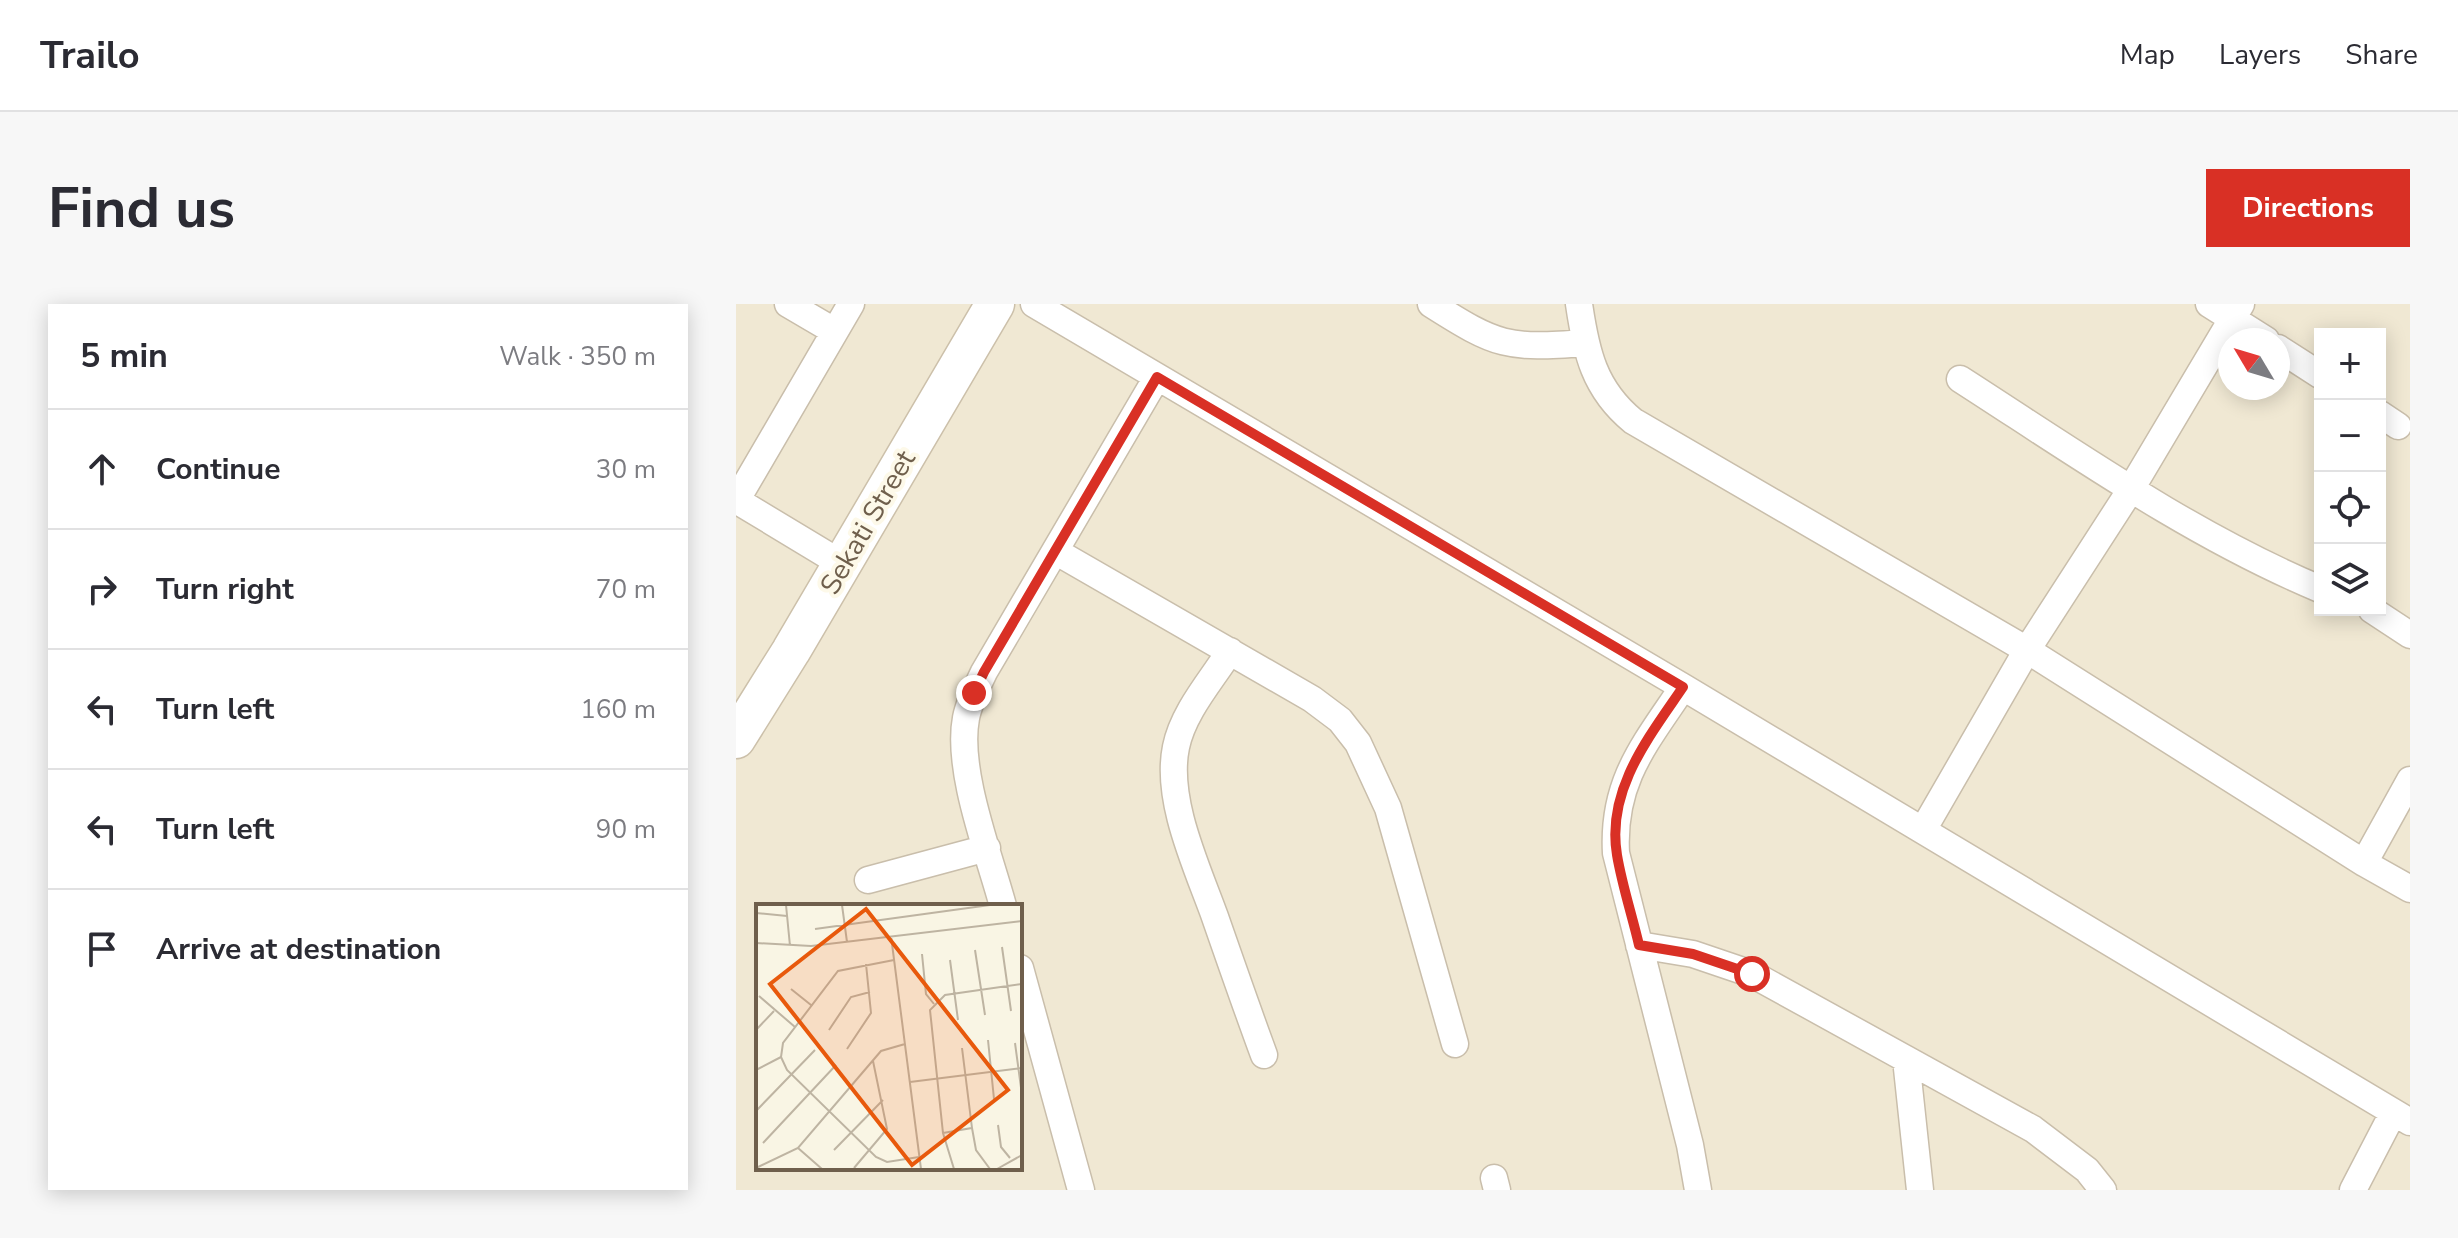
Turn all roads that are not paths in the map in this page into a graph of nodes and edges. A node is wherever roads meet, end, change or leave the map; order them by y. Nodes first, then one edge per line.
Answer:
1 (788, 304) edge
2 (851, 304) edge
3 (995, 304) edge
4 (1034, 304) edge
5 (1431, 304) edge
6 (1579, 304) edge
7 (2209, 304) edge
8 (2237, 311) edge
9 (2254, 328) edge
10 (834, 331) junction
11 (1585, 343) junction
12 (2290, 356) edge
13 (2314, 371) edge
14 (1157, 377) junction
15 (1960, 379) dead end
16 (2131, 489) junction
17 (736, 500) edge
18 (1055, 551) junction
19 (842, 564) junction
20 (2314, 586) edge
21 (2381, 616) edge
22 (2410, 635) edge
23 (2027, 650) junction
24 (1230, 651) junction
25 (1683, 687) junction
26 (736, 739) edge
27 (2410, 780) edge
28 (1923, 830) junction
29 (987, 848) junction
30 (2364, 863) junction
31 (868, 880) dead end
32 (2410, 889) edge
33 (1002, 904) edge
34 (1639, 945) junction
35 (1022, 983) edge
36 (1455, 1044) dead end
37 (1031, 1053) edge
38 (1264, 1055) dead end
39 (1906, 1059) junction
40 (2402, 1118) edge
41 (1081, 1190) edge
42 (1698, 1190) edge
43 (1920, 1190) edge
44 (2103, 1190) edge
45 (2353, 1190) edge

1 - 10 street
2 - 10 street
3 - 19 street, Sekati Street
4 - 14 street
5 - 11 street
6 - 11 street
7 - 8 street
8 - 9 street
8 - 16 street
10 - 17 street
11 - 23 street
12 - 13 street
14 - 18 street
14 - 25 street
15 - 16 street
16 - 20 street
16 - 23 street
17 - 19 street
18 - 24 street
18 - 29 street
19 - 26 street, Sekati Street
21 - 22 street
23 - 28 street
23 - 30 street
24 - 36 street
24 - 38 street
25 - 28 street
25 - 34 street
27 - 30 street
28 - 40 street
29 - 31 street
29 - 33 street
30 - 32 street
34 - 39 street
34 - 42 street
35 - 37 street
37 - 41 street
39 - 43 street
39 - 44 street
40 - 45 street

